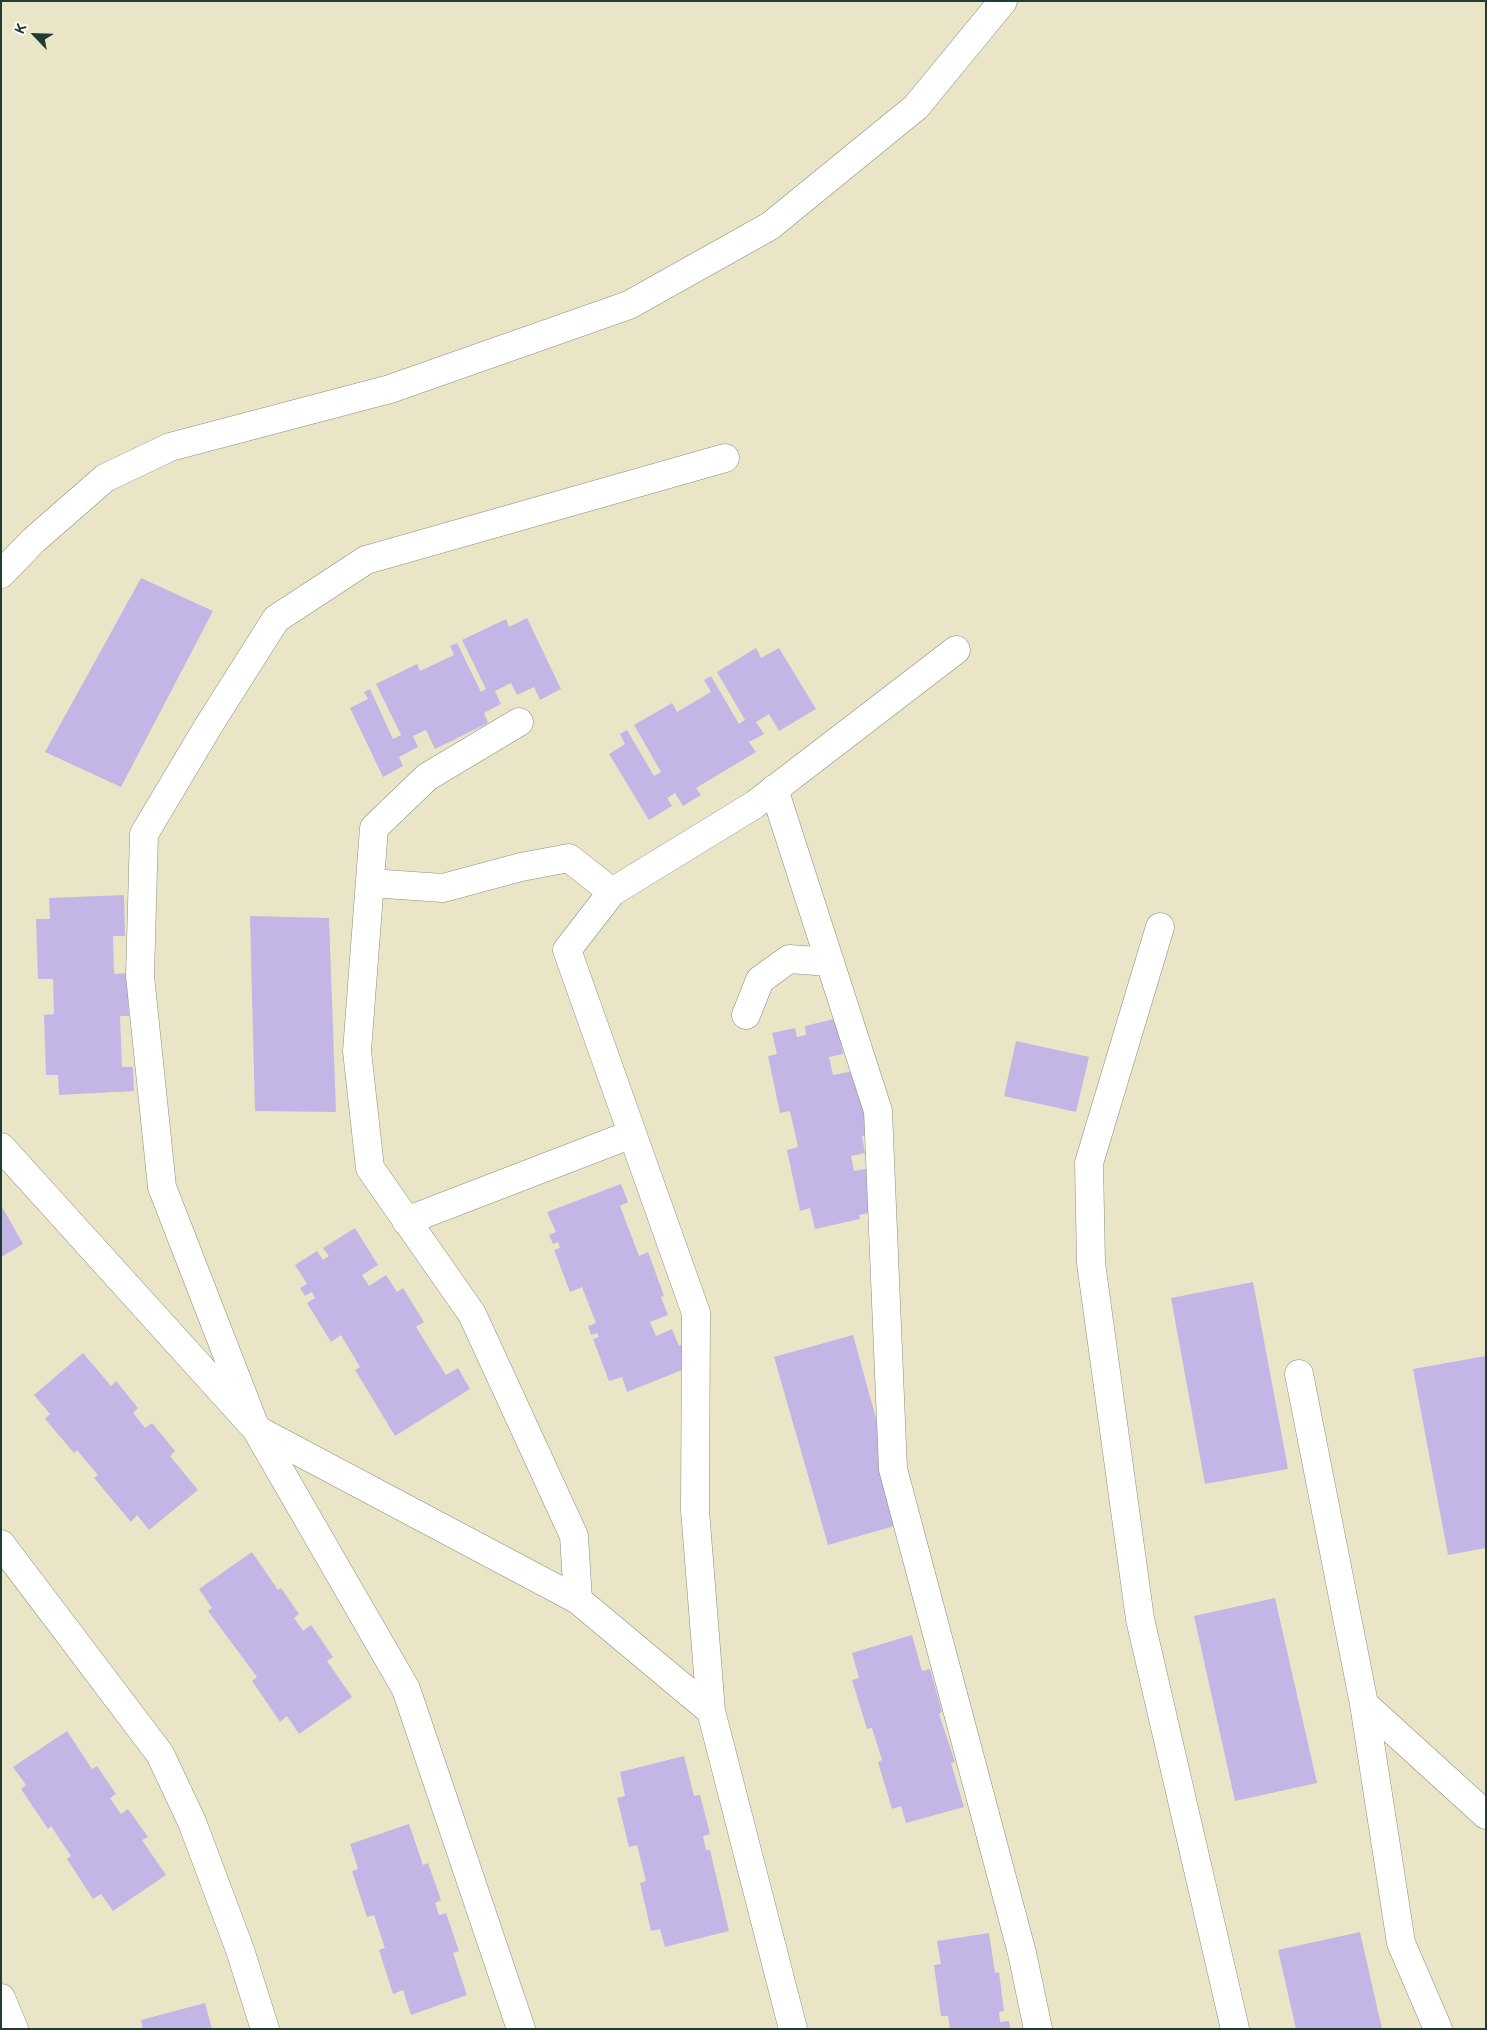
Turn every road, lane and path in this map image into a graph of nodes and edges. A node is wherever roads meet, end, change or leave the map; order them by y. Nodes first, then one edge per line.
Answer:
1 (1003, 1) edge
2 (725, 458) dead end
3 (1, 574) edge
4 (956, 650) dead end
5 (519, 722) dead end
6 (774, 790) junction
7 (370, 883) junction
8 (612, 892) junction
9 (1160, 927) dead end
10 (830, 962) junction
11 (746, 1015) dead end
12 (632, 1134) junction
13 (1, 1148) edge
14 (406, 1221) junction
15 (1299, 1374) dead end
16 (256, 1429) junction
17 (1, 1544) edge
18 (578, 1600) junction
19 (1364, 1704) junction
20 (711, 1711) junction
21 (1486, 1815) edge
22 (1, 1998) edge
23 (14, 2029) edge
24 (264, 2029) edge
25 (521, 2029) edge
26 (793, 2029) edge
27 (1038, 2029) edge
28 (1235, 2029) edge
29 (1438, 2029) edge

1 - 3 street
2 - 16 street
4 - 6 street
5 - 7 street
6 - 8 street
6 - 10 street
7 - 8 street
7 - 14 street
8 - 12 street
9 - 28 street
10 - 11 street
10 - 27 street
12 - 14 street
12 - 20 street
13 - 16 street
14 - 18 street
15 - 19 street
16 - 18 street
16 - 25 street
17 - 24 street
18 - 20 street
19 - 21 street
19 - 29 street
20 - 26 street
22 - 23 street

